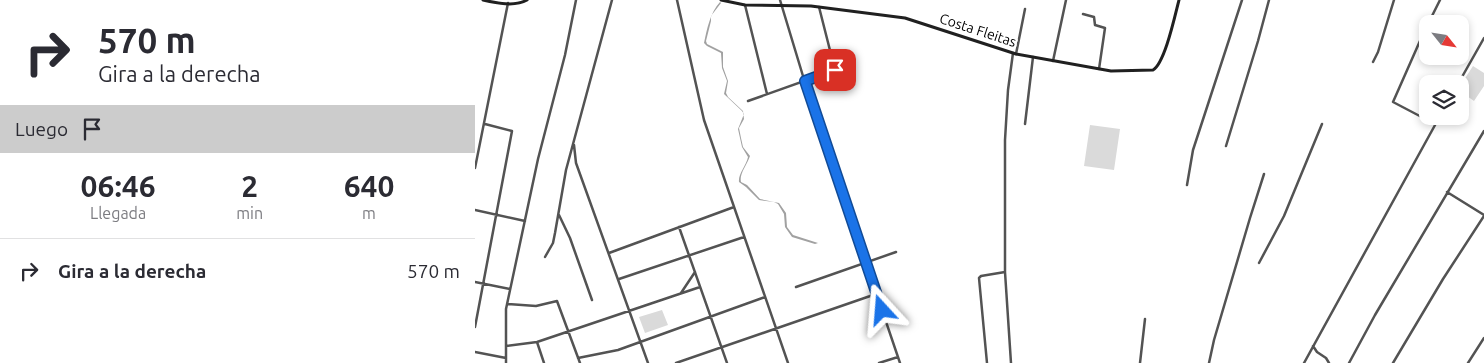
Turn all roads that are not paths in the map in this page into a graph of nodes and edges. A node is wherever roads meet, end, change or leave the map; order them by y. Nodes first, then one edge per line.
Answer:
1 (483, 0) edge
2 (527, 0) edge
3 (576, 0) edge
4 (611, 0) edge
5 (677, 0) edge
6 (721, 0) edge
7 (780, 0) edge
8 (1066, 0) edge
9 (1179, 0) edge
10 (1242, 0) edge
11 (1269, 0) edge
12 (1394, 0) edge
13 (1440, 0) edge
14 (509, 3) junction
15 (745, 5) junction
16 (782, 6) junction
17 (819, 7) junction
18 (1025, 9) dead end
19 (1083, 14) dead end
20 (1433, 15) edge
21 (1484, 38) edge
22 (1419, 45) edge
23 (1014, 53) junction
24 (1033, 57) junction
25 (1053, 61) junction
26 (1373, 62) dead end
27 (1099, 69) junction
28 (1463, 75) edge
29 (805, 81) junction
30 (767, 94) junction
31 (748, 101) dead end
32 (1419, 116) edge
33 (485, 124) junction
34 (1025, 124) dead end
35 (1322, 124) dead end
36 (1434, 125) edge
37 (1484, 131) edge
38 (573, 143) junction
39 (1226, 146) dead end
40 (475, 168) edge
41 (1264, 174) dead end
42 (1187, 185) dead end
43 (1447, 192) junction
44 (734, 207) junction
45 (475, 210) edge
46 (559, 214) junction
47 (496, 215) junction
48 (1484, 216) edge
49 (525, 221) junction
50 (679, 227) junction
51 (744, 236) junction
52 (896, 252) dead end
53 (609, 253) junction
54 (689, 255) junction
55 (545, 257) dead end
56 (866, 263) junction
57 (1259, 263) dead end
58 (695, 272) junction
59 (1005, 272) junction
60 (619, 279) junction
61 (475, 282) edge
62 (483, 284) junction
63 (700, 287) junction
64 (796, 287) dead end
65 (510, 289) junction
66 (681, 293) junction
67 (877, 294) junction
68 (765, 297) junction
69 (592, 300) dead end
70 (507, 304) junction
71 (630, 310) junction
72 (711, 317) junction
73 (1145, 319) dead end
74 (475, 327) edge
75 (777, 329) junction
76 (568, 331) junction
77 (1484, 338) edge
78 (641, 341) junction
79 (537, 342) junction
80 (506, 346) junction
81 (1313, 346) junction
82 (721, 348) junction
83 (475, 352) edge
84 (898, 357) junction
85 (506, 358) junction
86 (578, 358) junction
87 (506, 363) edge
88 (544, 363) edge
89 (579, 363) edge
90 (648, 363) edge
91 (676, 363) edge
92 (727, 363) edge
93 (788, 363) edge
94 (879, 363) edge
95 (900, 363) edge
96 (987, 363) edge
97 (1011, 363) edge
98 (1140, 363) edge
99 (1209, 363) edge
100 (1304, 363) edge
101 (1329, 363) edge
102 (1349, 363) edge
103 (1393, 363) edge
104 (1468, 363) edge

1 - 14 main road
2 - 14 main road
3 - 49 street
4 - 38 street
5 - 44 street
6 - 15 main road, Costa Fleitas
7 - 16 street
8 - 25 street
9 - 27 main road, Costa Fleitas
10 - 42 street
11 - 39 street
12 - 26 street
13 - 20 street
14 - 33 street
15 - 16 main road, Costa Fleitas
15 - 30 street
16 - 17 main road, Costa Fleitas
16 - 29 street
17 - 23 main road, Costa Fleitas
17 - 29 street
18 - 23 street
19 - 27 street
21 - 28 street
22 - 32 street
23 - 24 main road, Costa Fleitas
23 - 59 street
24 - 25 main road, Costa Fleitas
24 - 34 street
25 - 27 main road, Costa Fleitas
29 - 30 street
29 - 56 street
30 - 31 street
33 - 40 street
33 - 47 street
35 - 57 street
36 - 81 street
37 - 43 street
38 - 46 street
38 - 53 street
41 - 99 street
43 - 48 street
43 - 102 street
44 - 50 street
44 - 51 street
45 - 47 street
46 - 55 street
46 - 69 street
47 - 49 street
47 - 62 street
48 - 103 street
49 - 65 street
50 - 53 street
50 - 54 street
51 - 54 street
51 - 68 street
52 - 56 street
53 - 60 street
54 - 58 street
54 - 60 street
56 - 64 street
56 - 67 street
58 - 63 street
58 - 66 street
59 - 96 street
59 - 97 street
60 - 71 street
61 - 62 street
62 - 65 street
62 - 74 street
63 - 66 street
63 - 72 street
65 - 70 street
66 - 71 street
67 - 75 street
67 - 84 street
68 - 72 street
68 - 75 street
70 - 76 street
70 - 80 street
71 - 76 street
71 - 78 street
72 - 78 street
72 - 82 street
73 - 98 street
75 - 82 street
75 - 93 street
76 - 79 street
76 - 86 street
77 - 104 street
78 - 86 street
78 - 90 street
79 - 80 street
79 - 88 street
80 - 85 street
81 - 100 street
81 - 101 street
82 - 91 street
82 - 92 street
83 - 85 street
84 - 94 street
84 - 95 street
85 - 87 street
86 - 89 street

